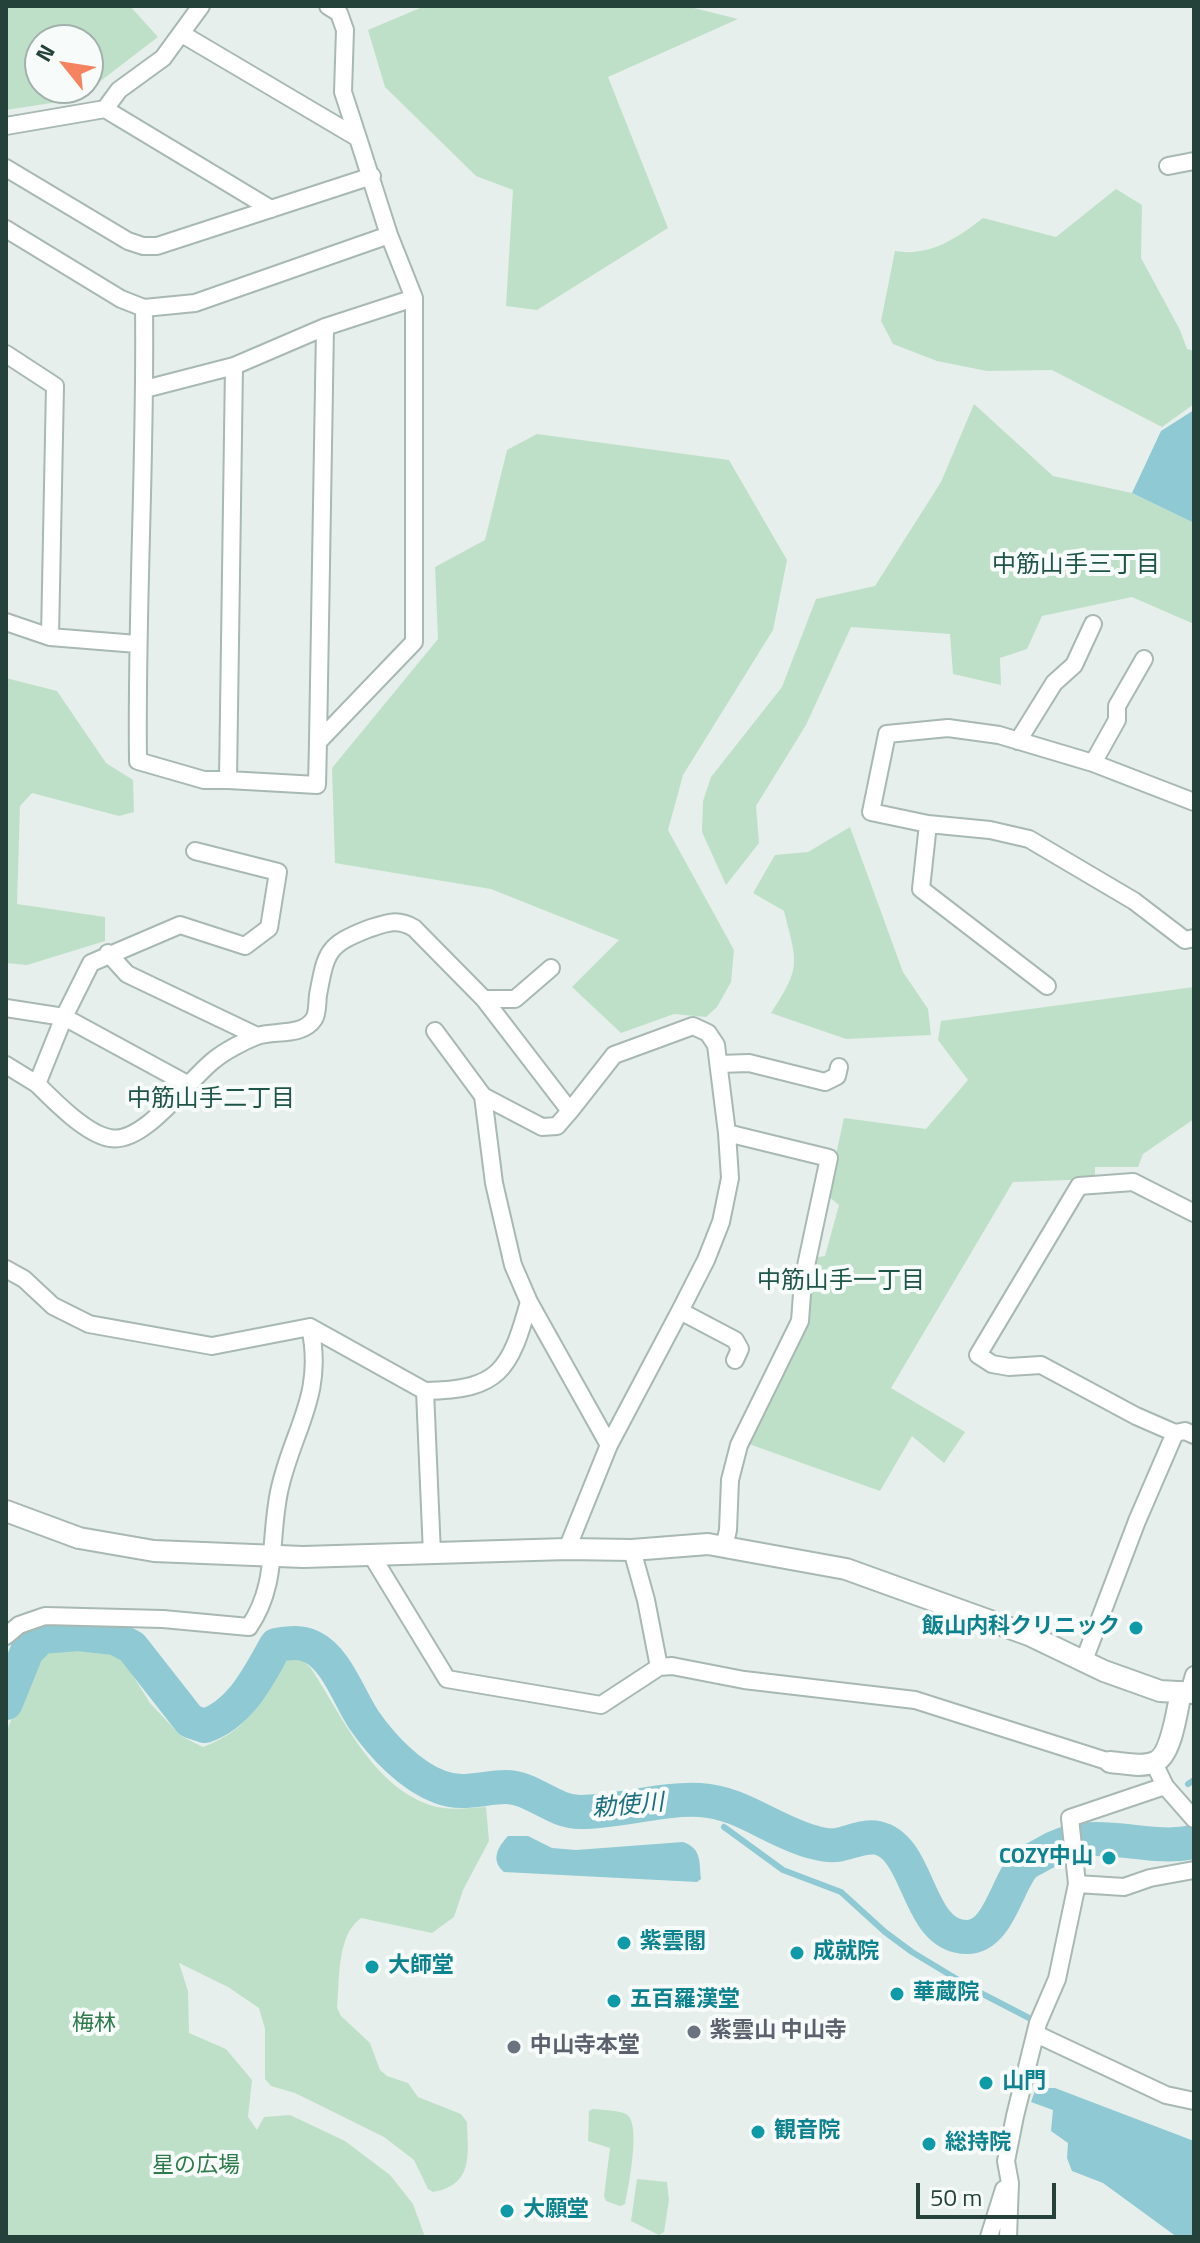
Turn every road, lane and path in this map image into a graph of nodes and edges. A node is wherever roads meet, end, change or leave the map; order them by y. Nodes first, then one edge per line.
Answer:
1 (201, 6) edge
2 (328, 6) edge
3 (182, 34) junction
4 (105, 109) junction
5 (6, 126) edge
6 (358, 138) junction
7 (1194, 161) edge
8 (1168, 166) dead end
9 (6, 168) edge
10 (372, 176) junction
11 (271, 209) junction
12 (389, 235) junction
13 (8, 236) edge
14 (414, 298) junction
15 (144, 308) junction
16 (325, 327) junction
17 (6, 354) edge
18 (234, 366) junction
19 (145, 389) junction
20 (6, 622) edge
21 (1093, 624) dead end
22 (50, 637) junction
23 (137, 644) junction
24 (1144, 659) dead end
25 (1018, 741) junction
26 (318, 742) junction
27 (1093, 763) junction
28 (228, 780) junction
29 (1194, 802) edge
30 (928, 824) junction
31 (195, 851) dead end
32 (1194, 938) edge
33 (108, 953) junction
34 (551, 968) dead end
35 (1047, 986) dead end
36 (484, 999) junction
37 (6, 1008) edge
38 (64, 1017) junction
39 (435, 1031) dead end
40 (257, 1036) junction
41 (719, 1064) junction
42 (6, 1065) edge
43 (839, 1067) dead end
44 (37, 1084) junction
45 (189, 1085) junction
46 (483, 1096) junction
47 (570, 1111) junction
48 (727, 1133) junction
49 (1194, 1213) edge
50 (6, 1269) edge
51 (529, 1302) junction
52 (680, 1311) junction
53 (310, 1327) junction
54 (735, 1360) dead end
55 (425, 1391) junction
56 (1175, 1433) junction
57 (1194, 1435) edge
58 (609, 1445) junction
59 (6, 1511) edge
60 (724, 1547) junction
61 (567, 1549) junction
62 (632, 1550) junction
63 (432, 1554) junction
64 (270, 1556) junction
65 (372, 1556) junction
66 (6, 1636) edge
67 (1083, 1663) junction
68 (659, 1667) junction
69 (1190, 1688) edge
70 (1110, 1762) joint
71 (1154, 1763) junction
72 (1165, 1786) junction
73 (1194, 1819) edge
74 (1194, 1870) edge
75 (1077, 1884) junction
76 (1036, 2034) junction
77 (1194, 2101) edge
78 (1008, 2178) junction
79 (989, 2237) edge
80 (1008, 2237) edge

1 - 3 street
2 - 6 street
3 - 4 street
3 - 6 street
4 - 5 street
4 - 11 street
6 - 10 street
7 - 8 street
9 - 11 street
10 - 11 street
10 - 12 street
12 - 14 street
12 - 15 street
13 - 15 street
14 - 16 street
14 - 26 street
15 - 19 street
16 - 18 street
16 - 26 street
17 - 22 street
18 - 19 street
18 - 28 street
19 - 23 street
20 - 22 street
21 - 25 street
22 - 23 street
23 - 28 street
24 - 27 street
25 - 27 street
25 - 30 street
26 - 28 street
27 - 29 street
30 - 32 street
30 - 35 street
31 - 33 street
33 - 38 street
33 - 40 street
34 - 36 street
36 - 40 street
36 - 47 street
37 - 38 street
38 - 44 street
38 - 45 street
39 - 46 street
40 - 45 street
41 - 43 street
41 - 47 street
41 - 48 street
42 - 44 street
44 - 45 street
46 - 47 street
46 - 51 street
48 - 52 street
48 - 60 street
49 - 56 street
50 - 53 street
51 - 55 street
51 - 58 street
52 - 54 street
52 - 58 street
53 - 55 street
53 - 64 street
55 - 63 street
56 - 57 street
56 - 67 street
58 - 61 street
59 - 64 street
60 - 62 street
60 - 67 street
61 - 62 street
61 - 63 street
62 - 68 street
63 - 65 street
64 - 65 street
64 - 66 street
65 - 68 street
67 - 69 street
68 - 70 street
69 - 71 street
70 - 71 street
71 - 72 street
72 - 73 street
72 - 75 street
74 - 75 street
75 - 76 street
76 - 77 street
76 - 78 street
78 - 79 street
78 - 80 street

